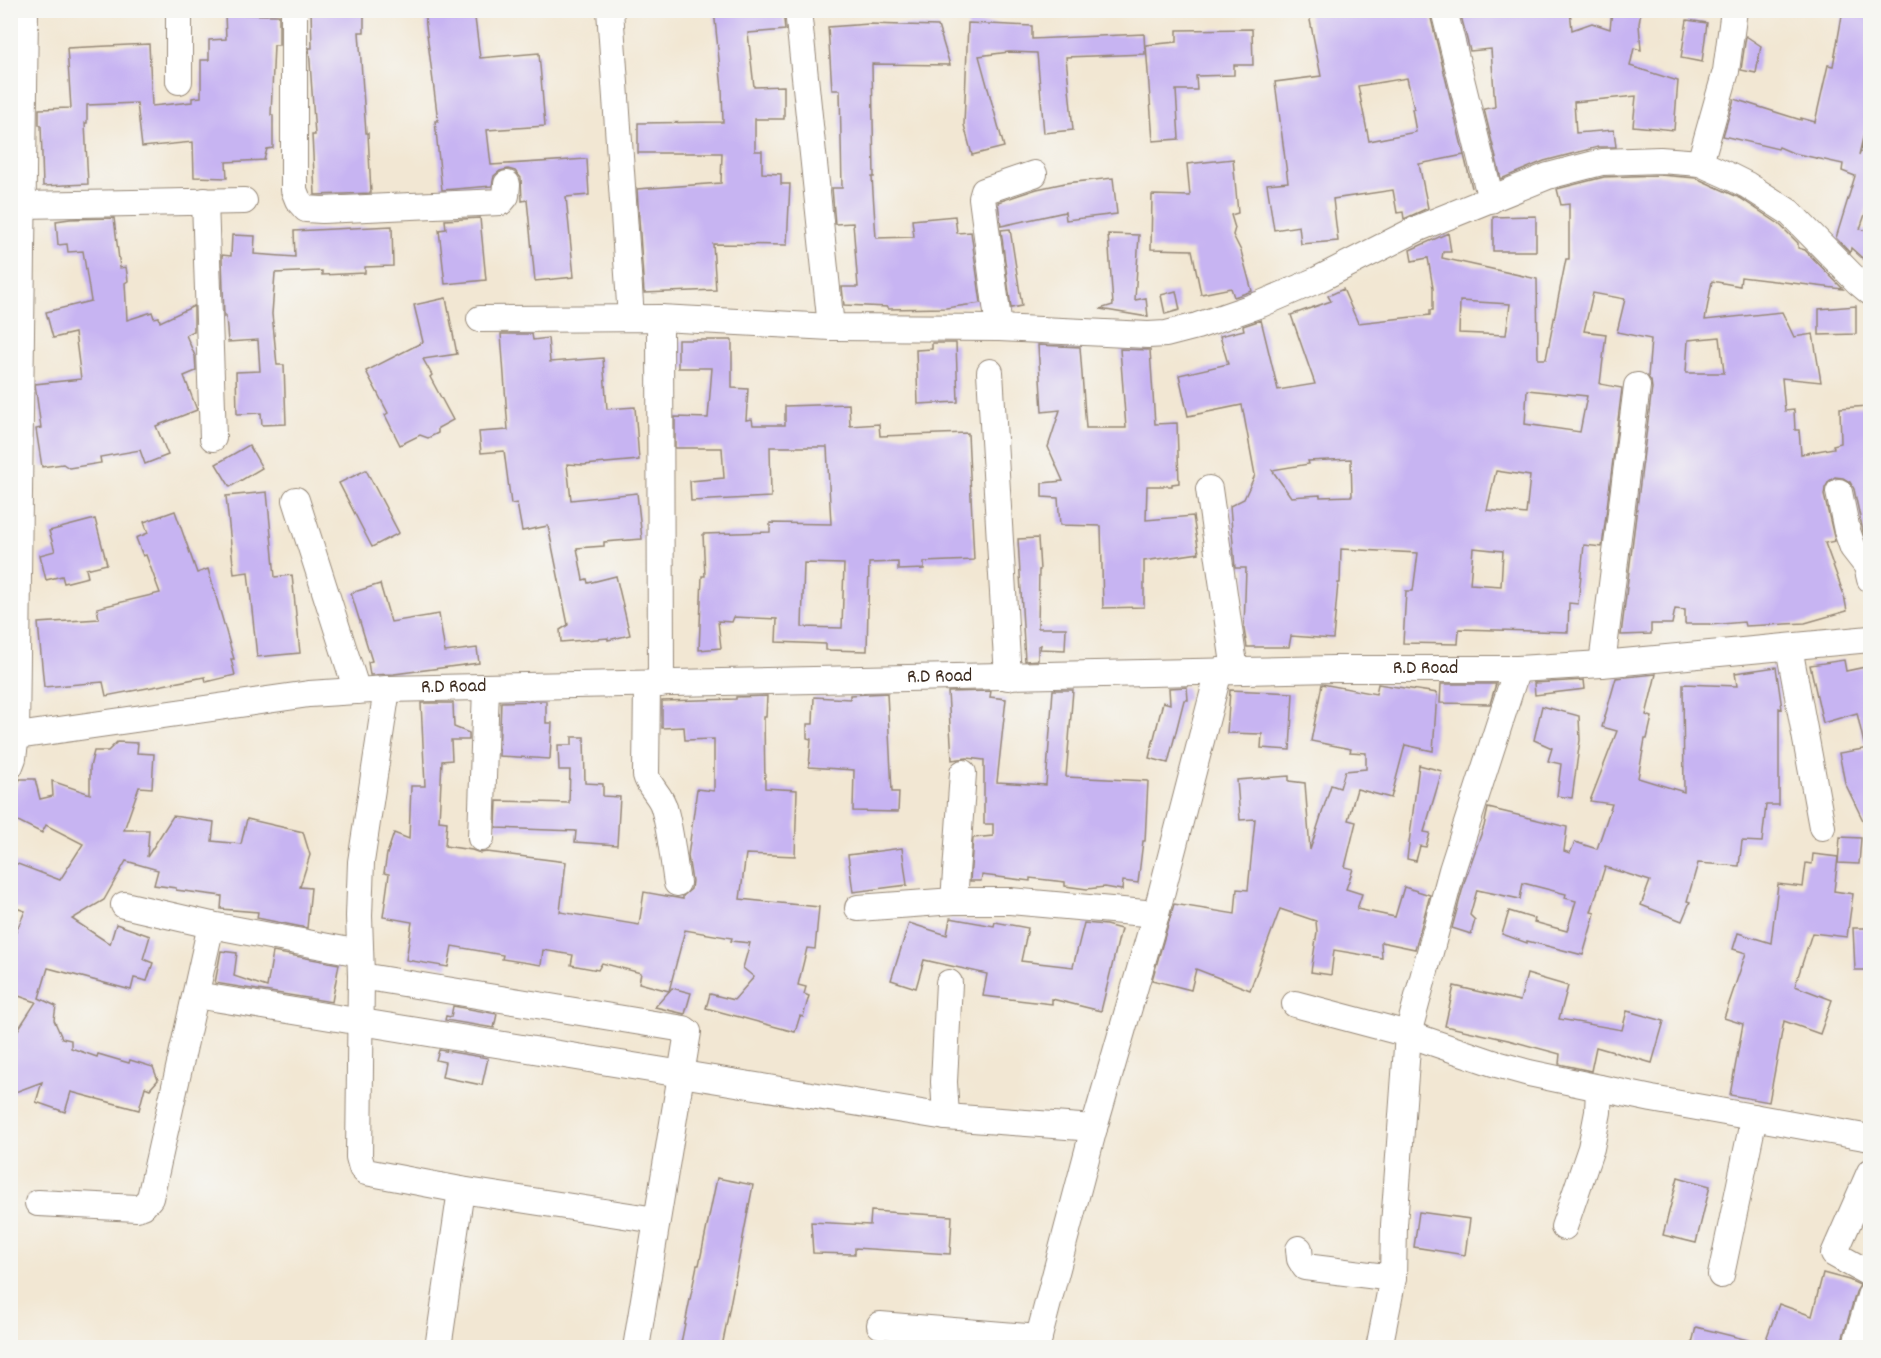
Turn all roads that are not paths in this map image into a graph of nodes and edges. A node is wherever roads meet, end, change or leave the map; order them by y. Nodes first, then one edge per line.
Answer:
1 (25, 10) edge
2 (179, 10) edge
3 (294, 10) edge
4 (610, 10) edge
5 (798, 10) edge
6 (1444, 10) edge
7 (1734, 10) edge
8 (179, 81) dead end
9 (1700, 164) junction
10 (1034, 174) dead end
11 (507, 184) dead end
12 (1491, 200) junction
13 (205, 201) junction
14 (244, 201) dead end
15 (22, 205) junction
16 (1870, 292) edge
17 (631, 318) junction
18 (660, 318) junction
19 (480, 319) dead end
20 (831, 327) junction
21 (999, 328) junction
22 (990, 372) dead end
23 (1637, 386) dead end
24 (213, 438) dead end
25 (1209, 489) dead end
26 (1839, 492) dead end
27 (296, 500) dead end
28 (1870, 579) edge
29 (1870, 639) edge
30 (1790, 647) junction
31 (1602, 664) junction
32 (1517, 669) junction
33 (1227, 671) junction
34 (1008, 677) junction
35 (654, 684) junction
36 (486, 687) junction
37 (387, 689) junction
38 (357, 691) junction
39 (14, 736) edge
40 (10, 766) edge
41 (963, 773) dead end
42 (1822, 827) dead end
43 (481, 838) dead end
44 (677, 883) dead end
45 (954, 901) junction
46 (124, 905) dead end
47 (858, 908) dead end
48 (1156, 914) junction
49 (211, 925) junction
50 (361, 964) junction
51 (949, 983) dead end
52 (208, 997) dead end
53 (1295, 1004) dead end
54 (1407, 1034) junction
55 (1599, 1088) junction
56 (946, 1117) junction
57 (1754, 1117) junction
58 (1094, 1128) junction
59 (1870, 1138) edge
60 (1870, 1172) edge
61 (461, 1190) junction
62 (38, 1203) dead end
63 (656, 1220) junction
64 (1564, 1227) dead end
65 (1299, 1249) dead end
66 (1870, 1274) edge
67 (1721, 1275) dead end
68 (1393, 1278) junction
69 (1870, 1296) edge
70 (880, 1325) dead end
71 (1038, 1342) edge
72 (438, 1347) edge
73 (636, 1347) edge
74 (1379, 1347) edge
75 (1855, 1347) edge

1 - 15 street
2 - 8 street
3 - 11 street
4 - 17 street
5 - 20 street
6 - 12 street
7 - 9 street
9 - 12 street
9 - 16 street
10 - 21 street
12 - 21 street
13 - 14 street
13 - 15 street
13 - 24 street
15 - 39 street
17 - 18 street
17 - 19 street
18 - 20 street
18 - 35 street
20 - 21 street
22 - 34 street
23 - 31 street
25 - 33 street
26 - 28 street
27 - 38 street
29 - 30 street, R.D Road
30 - 31 street, R.D Road
30 - 42 street
31 - 32 street, R.D Road
32 - 33 street, R.D Road
32 - 54 street
33 - 34 street, R.D Road
33 - 48 street
34 - 35 street, R.D Road
35 - 36 street, R.D Road
35 - 44 street
36 - 37 street, R.D Road
36 - 43 street
37 - 38 street, R.D Road
37 - 50 street
38 - 39 street, R.D Road
39 - 40 street
41 - 45 street
45 - 47 street
45 - 48 street
46 - 49 street
48 - 58 street
49 - 50 street
49 - 62 street
50 - 61 street
50 - 63 street
51 - 56 street
52 - 56 street
53 - 54 street
54 - 55 street
54 - 68 street
55 - 57 street
55 - 64 street
56 - 58 street
57 - 59 street
57 - 67 street
58 - 71 street
60 - 66 street
61 - 63 street
61 - 72 street
63 - 73 street
65 - 68 street
68 - 74 street
69 - 75 street
70 - 71 street

